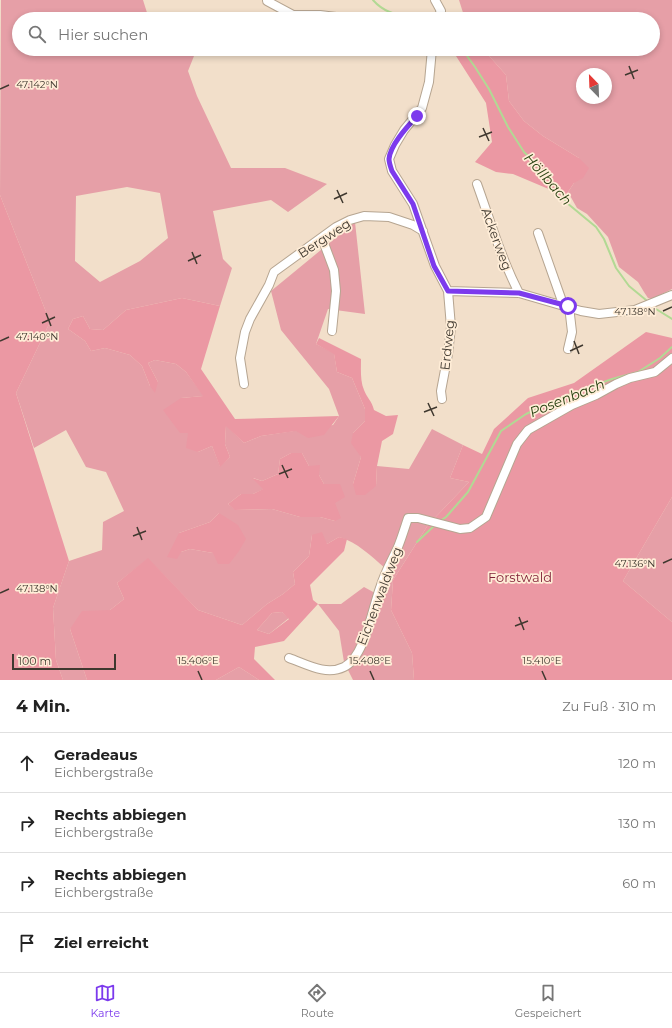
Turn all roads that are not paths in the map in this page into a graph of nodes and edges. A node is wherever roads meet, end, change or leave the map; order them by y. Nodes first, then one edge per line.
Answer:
1 (267, 0) edge
2 (435, 0) edge
3 (287, 12) edge
4 (441, 12) edge
5 (431, 56) edge
6 (477, 184) dead end
7 (423, 231) junction
8 (538, 233) dead end
9 (322, 238) junction
10 (448, 291) junction
11 (519, 293) junction
12 (672, 294) edge
13 (566, 305) junction
14 (332, 331) dead end
15 (568, 349) dead end
16 (672, 358) edge
17 (244, 384) dead end
18 (442, 399) dead end
19 (289, 658) dead end

1 - 3 street
2 - 4 street
5 - 7 street
6 - 11 street, Ackerweg
7 - 9 street, Bergweg
7 - 10 street
8 - 13 street
9 - 14 street
9 - 17 street, Bergweg
10 - 11 street
10 - 18 street, Erdweg
11 - 13 street
12 - 13 street
13 - 15 street
16 - 19 street, Eichenwaldweg

